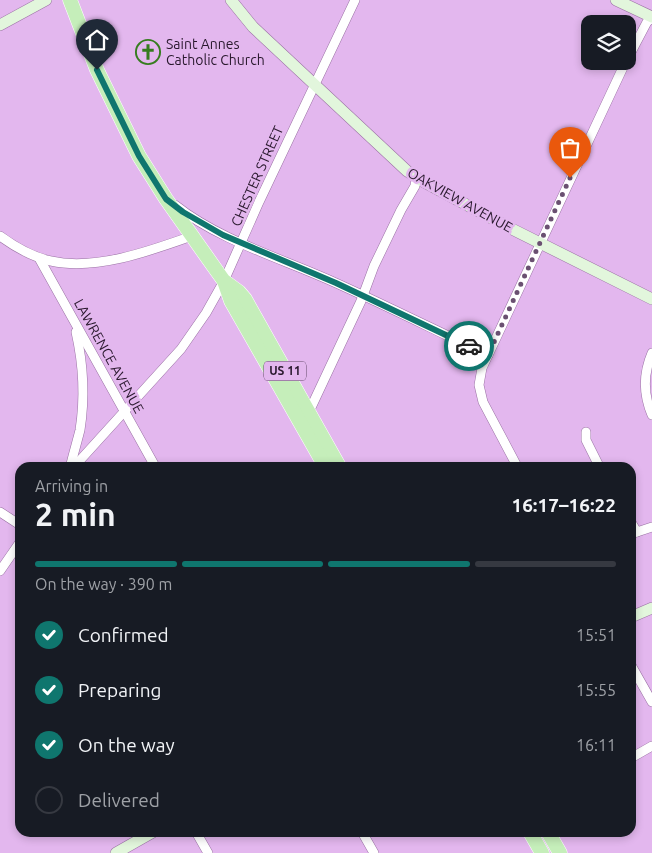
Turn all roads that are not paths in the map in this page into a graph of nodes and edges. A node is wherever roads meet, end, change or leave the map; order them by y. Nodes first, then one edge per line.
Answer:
1 (46, 0) edge
2 (70, 0) edge
3 (231, 0) edge
4 (355, 0) edge
5 (616, 0) edge
6 (652, 18) edge
7 (0, 25) edge
8 (636, 43) edge
9 (622, 70) edge
10 (314, 85) junction
11 (416, 178) junction
12 (166, 199) junction
13 (0, 236) edge
14 (192, 236) junction
15 (242, 242) junction
16 (540, 243) junction
17 (39, 258) junction
18 (224, 281) junction
19 (363, 296) junction
20 (652, 299) edge
21 (71, 318) junction
22 (267, 352) junction
23 (652, 353) edge
24 (488, 355) junction
25 (124, 411) junction
26 (308, 413) junction
27 (652, 415) edge
28 (302, 426) junction
29 (586, 432) dead end
30 (72, 462) edge
31 (77, 462) edge
32 (153, 462) edge
33 (323, 462) edge
34 (337, 462) edge
35 (515, 462) edge
36 (597, 462) edge
37 (0, 512) edge
38 (15, 522) edge
39 (652, 527) edge
40 (636, 532) edge
41 (15, 549) edge
42 (0, 571) edge
43 (652, 608) edge
44 (636, 615) edge
45 (636, 674) edge
46 (652, 702) edge
47 (652, 746) edge
48 (636, 755) edge
49 (144, 837) edge
50 (199, 837) edge
51 (365, 837) edge
52 (533, 837) edge
53 (551, 837) edge
54 (116, 853) edge
55 (208, 853) edge
56 (374, 853) edge
57 (542, 853) edge
58 (560, 853) edge

1 - 7 main road
2 - 12 main road, US 11
3 - 10 main road, OAKVIEW AVENUE
4 - 10 street, CHESTER STREET
5 - 6 main road
6 - 8 street
9 - 16 street
10 - 11 main road, OAKVIEW AVENUE
10 - 15 street, CHESTER STREET
11 - 16 main road, OAKVIEW AVENUE
11 - 19 street
12 - 14 main road, US 11
12 - 15 street
13 - 17 street
14 - 17 street
14 - 18 main road, US 11
15 - 18 street, CHESTER STREET
15 - 19 street
16 - 20 main road, OAKVIEW AVENUE
16 - 24 street
17 - 21 street, LAWRENCE AVENUE
18 - 22 main road, US 11
18 - 25 street, CHESTER STREET
19 - 24 street
19 - 26 street
21 - 25 street, LAWRENCE AVENUE
21 - 30 street
22 - 26 main road, US 11
22 - 28 main road, US 11
23 - 27 street
24 - 35 street
25 - 31 street, CHESTER STREET
25 - 32 street, LAWRENCE AVENUE
26 - 28 street
26 - 34 main road, US 11
28 - 33 main road, US 11
29 - 36 street
37 - 38 street
39 - 40 street
41 - 42 street
43 - 44 main road
45 - 46 street
47 - 48 street
49 - 54 main road
50 - 55 street
51 - 56 street
52 - 57 main road
53 - 58 main road

